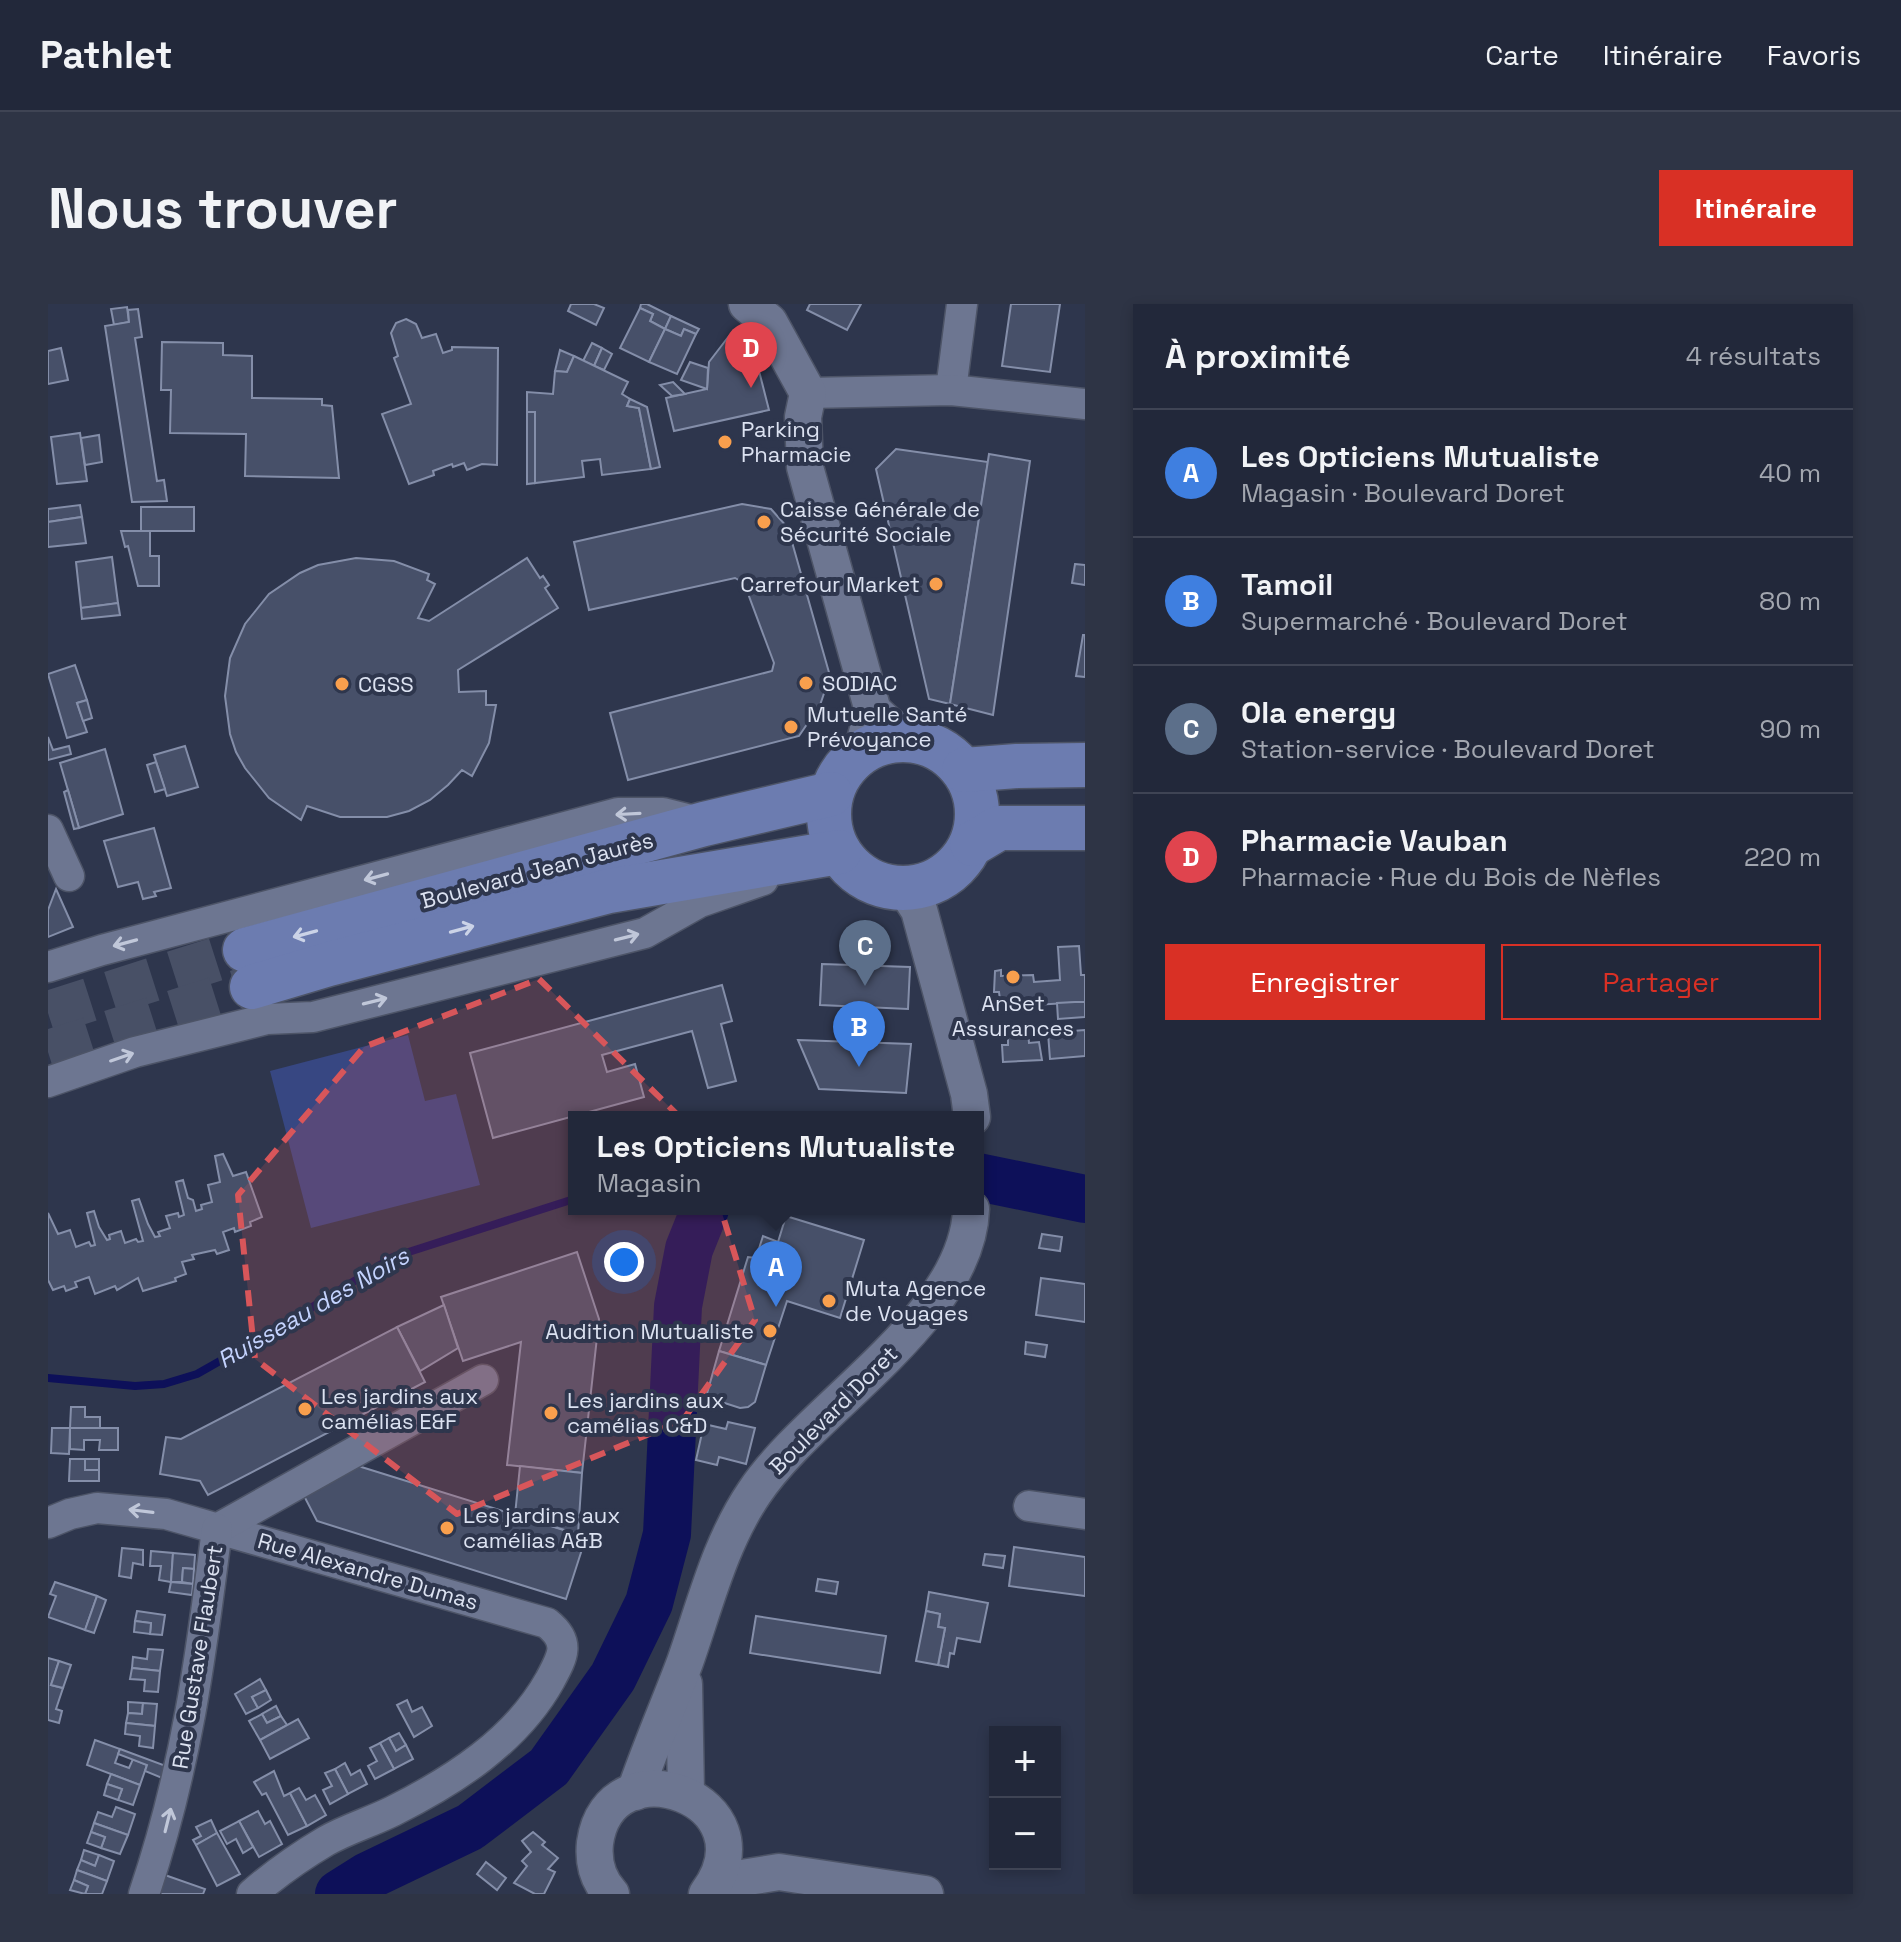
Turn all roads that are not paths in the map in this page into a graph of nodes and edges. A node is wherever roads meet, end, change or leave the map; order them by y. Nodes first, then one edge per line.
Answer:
1 (747, 304) edge
2 (962, 304) edge
3 (951, 390) junction
4 (808, 393) junction
5 (1085, 404) edge
6 (868, 731) junction
7 (1085, 765) edge
8 (964, 770) junction
9 (831, 794) junction
10 (704, 824) junction
11 (1085, 828) edge
12 (48, 830) edge
13 (972, 844) junction
14 (839, 852) junction
15 (69, 876) dead end
16 (918, 893) junction
17 (48, 967) edge
18 (48, 1082) edge
19 (971, 1111) edge
20 (971, 1216) edge
21 (483, 1380) dead end
22 (1029, 1506) dead end
23 (1085, 1514) edge
24 (48, 1523) edge
25 (217, 1529) junction
26 (684, 1663) junction
27 (635, 1792) junction
28 (686, 1793) junction
29 (722, 1839) junction
30 (779, 1872) junction
31 (712, 1888) edge
32 (144, 1894) edge
33 (252, 1894) edge
34 (611, 1894) edge
35 (925, 1894) edge

1 - 4 street
2 - 3 street
3 - 4 street
3 - 5 street
4 - 6 street
6 - 8 main road
6 - 9 main road
7 - 8 main road
8 - 13 main road
9 - 10 main road, Boulevard Jean Jaurès
9 - 14 main road
10 -> 14 main road, Boulevard Jean Jaurès
10 -> 17 street
11 - 13 main road
12 - 15 street
13 - 16 main road
14 - 16 main road
18 -> 14 street
16 - 19 street
20 - 26 street, Boulevard Doret
21 - 25 street, Rue Gustave Flaubert
22 - 23 street
25 -> 24 street, Rue Alexandre Dumas
32 -> 25 street, Rue Gustave Flaubert
25 - 33 street, Rue Alexandre Dumas
26 - 27 street, Boulevard Doret
26 - 28 street, Boulevard Doret
27 - 28 street
27 - 34 street
28 - 29 street
29 - 30 street
29 - 31 street
30 - 31 street
30 - 35 street

